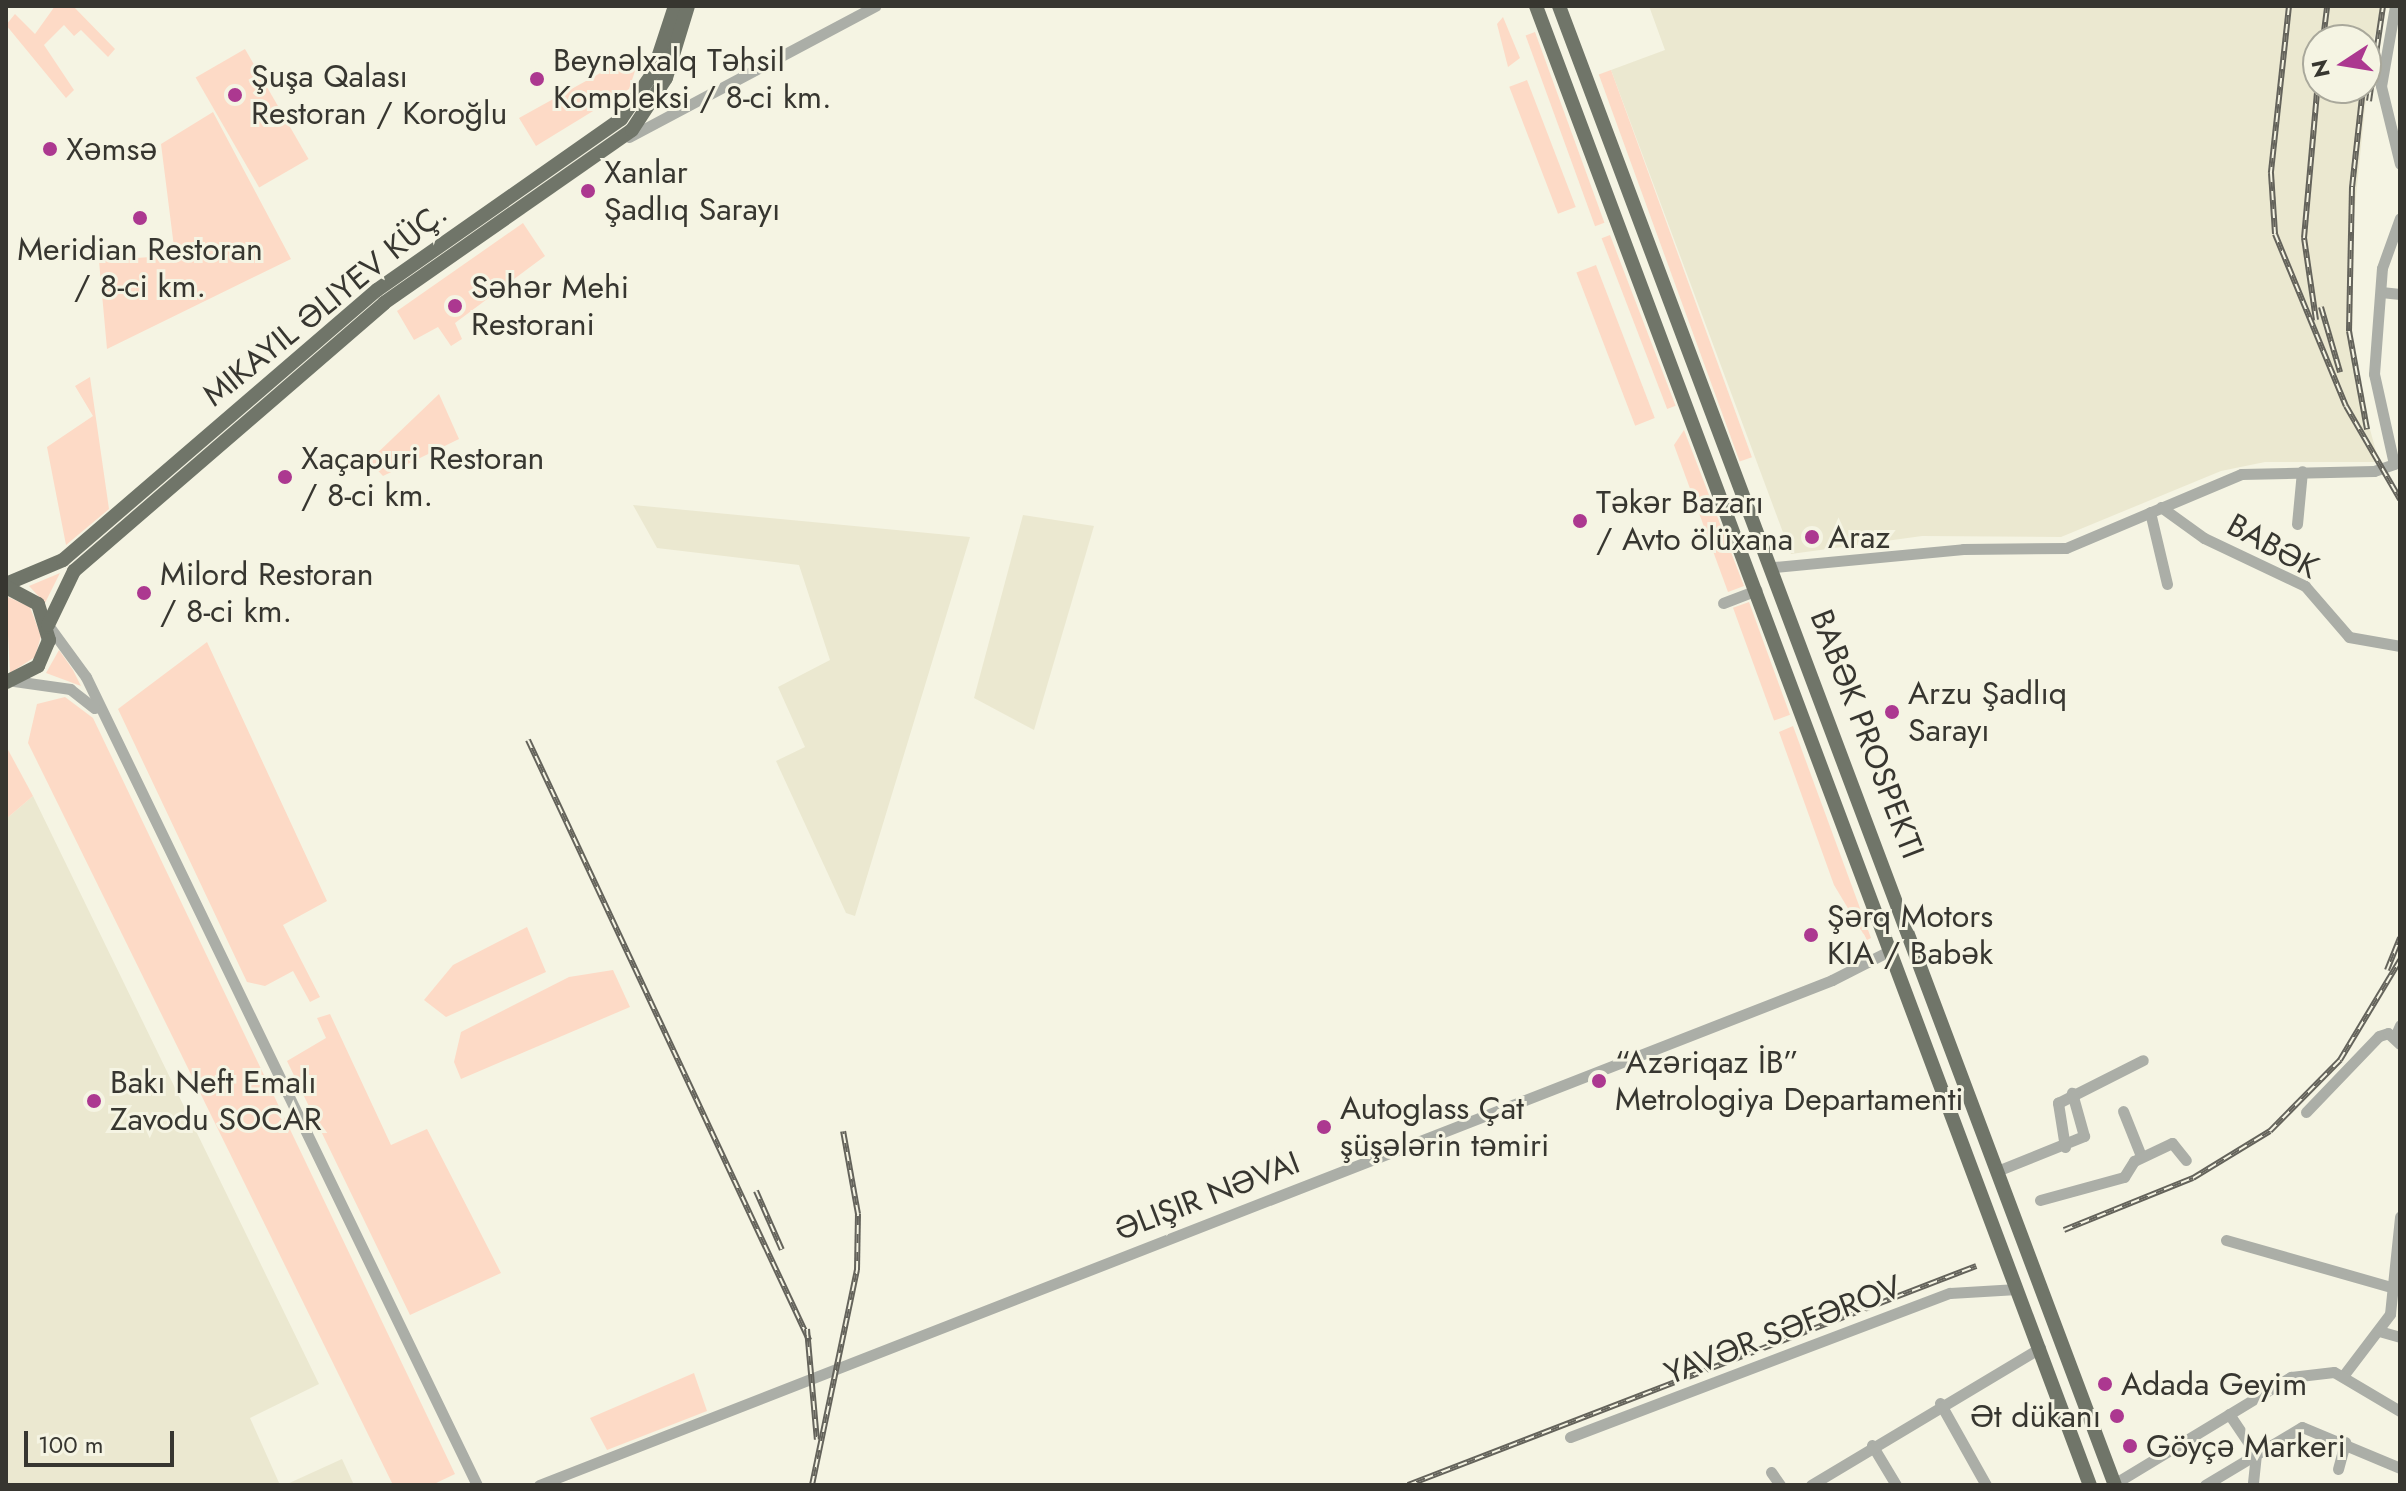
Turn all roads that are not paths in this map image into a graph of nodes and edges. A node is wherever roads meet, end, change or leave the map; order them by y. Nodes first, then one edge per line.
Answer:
1 (675, 6) edge
2 (688, 6) edge
3 (875, 6) edge
4 (1538, 6) edge
5 (1559, 6) edge
6 (2395, 6) edge
7 (1584, 68) junction
8 (660, 93) junction
9 (680, 106) junction
10 (646, 113) junction
11 (621, 119) junction
12 (2394, 121) edge
13 (601, 154) junction
14 (2400, 164) edge
15 (2400, 218) edge
16 (1629, 252) junction
17 (2381, 292) junction
18 (2400, 294) edge
19 (1681, 320) junction
20 (2397, 469) edge
21 (2302, 471) junction
22 (2155, 509) junction
23 (2297, 524) dead end
24 (1774, 567) junction
25 (2167, 584) dead end
26 (6, 586) edge
27 (1757, 590) junction
28 (1723, 603) dead end
29 (48, 625) junction
30 (2400, 646) edge
31 (9, 682) edge
32 (100, 714) junction
33 (1891, 950) junction
34 (2398, 1036) edge
35 (2143, 1060) dead end
36 (2072, 1093) junction
37 (2123, 1111) dead end
38 (2306, 1112) dead end
39 (2065, 1147) junction
40 (2141, 1156) junction
41 (2186, 1160) dead end
42 (1997, 1171) junction
43 (2040, 1200) dead end
44 (2400, 1217) edge
45 (2226, 1240) dead end
46 (2394, 1288) junction
47 (2017, 1289) junction
48 (2379, 1331) junction
49 (2400, 1337) edge
50 (2040, 1348) junction
51 (2343, 1376) junction
52 (1940, 1403) junction
53 (2400, 1411) edge
54 (2229, 1414) junction
55 (1570, 1437) dead end
56 (2345, 1442) junction
57 (1872, 1445) junction
58 (2256, 1454) junction
59 (2400, 1468) edge
60 (2338, 1469) dead end
61 (1771, 1472) dead end
62 (473, 1484) edge
63 (539, 1485) edge
64 (1780, 1485) edge
65 (1811, 1485) edge
66 (1896, 1485) edge
67 (1986, 1485) edge
68 (2090, 1485) edge
69 (2114, 1485) edge
70 (2207, 1485) edge
71 (2253, 1485) edge

1 - 11 main road
2 - 8 main road
3 - 9 street
4 - 7 main road
4 - 16 main road, BABƏK PROSPEKTI
5 - 7 main road, BABƏK PROSPEKTI
6 - 12 street
7 - 19 main road, BABƏK PROSPEKTI
8 - 9 street
8 - 10 main road
9 - 10 street
9 - 13 street
10 - 11 street
10 - 13 main road
11 - 26 main road
12 - 14 street
13 - 29 main road
15 - 17 street
16 - 19 main road
16 - 27 main road, BABƏK PROSPEKTI
17 - 18 street
17 - 20 street
19 - 24 main road, BABƏK PROSPEKTI
20 - 21 street
21 - 22 street
21 - 23 street
22 - 24 street
22 - 25 street
22 - 30 street, BABƏK
24 - 42 main road, BABƏK PROSPEKTI
26 - 29 main road
27 - 28 street
27 - 33 main road, BABƏK PROSPEKTI
29 - 31 main road
29 - 32 street
31 - 32 street
32 - 62 street
33 - 47 main road, BABƏK PROSPEKTI
33 - 63 street, ƏLIŞIR NƏVAI
34 - 38 street
35 - 36 street
36 - 39 street
36 - 39 street
37 - 40 street
39 - 42 street
40 - 41 street
40 - 43 street
42 - 69 main road, BABƏK PROSPEKTI
44 - 46 street
45 - 46 street
46 - 48 street
47 - 50 main road, BABƏK PROSPEKTI
47 - 55 street, YAVƏR SƏFƏROV
48 - 49 street
48 - 51 street
50 - 52 street
50 - 68 main road, BABƏK PROSPEKTI
51 - 53 street
51 - 54 street
52 - 57 street
52 - 67 street
54 - 58 street
54 - 69 street
56 - 58 street
56 - 59 street
56 - 60 street
57 - 65 street
57 - 66 street
58 - 70 street
58 - 71 street
61 - 64 street

